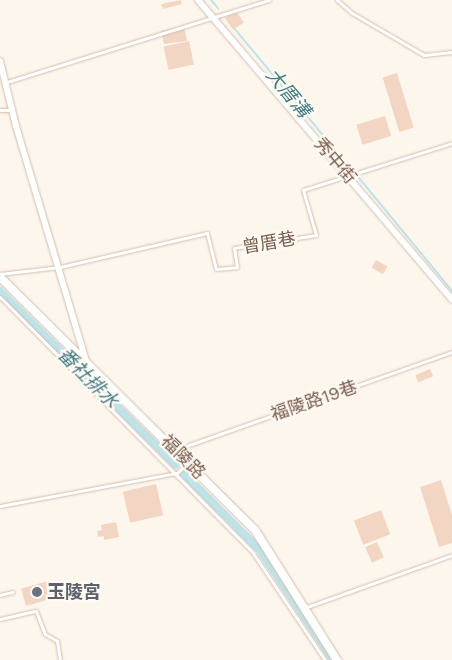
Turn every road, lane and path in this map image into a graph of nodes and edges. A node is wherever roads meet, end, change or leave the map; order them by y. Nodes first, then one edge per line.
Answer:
1 (198, 0) edge
2 (269, 0) edge
3 (338, 0) edge
4 (211, 16) junction
5 (452, 52) edge
6 (0, 61) edge
7 (7, 82) junction
8 (0, 110) edge
9 (14, 110) junction
10 (452, 143) edge
11 (348, 176) junction
12 (60, 268) junction
13 (0, 276) edge
14 (0, 297) edge
15 (452, 300) edge
16 (452, 352) edge
17 (87, 365) junction
18 (178, 452) junction
19 (187, 462) junction
20 (176, 473) junction
21 (0, 506) edge
22 (452, 555) edge
23 (13, 592) dead end
24 (0, 595) edge
25 (303, 608) junction
26 (0, 619) edge
27 (60, 660) edge
28 (325, 660) edge
29 (337, 660) edge

1 - 4 street, 秀中街
2 - 4 lane
3 - 5 lane
4 - 7 lane
4 - 11 street, 秀中街
6 - 7 street
7 - 9 street
8 - 9 lane
9 - 12 street
10 - 11 lane
11 - 12 lane, 曾厝巷
11 - 15 street, 秀中街
12 - 13 lane, 曾厝巷
12 - 17 street
13 - 17 street, 福陵路
14 - 20 lane
16 - 18 lane, 福陵路19巷
17 - 18 street, 福陵路
18 - 19 street, 福陵路
19 - 20 lane
19 - 25 street, 福陵路
20 - 21 lane
20 - 28 lane
22 - 25 lane
23 - 24 lane
25 - 29 street, 福陵路
26 - 27 lane

